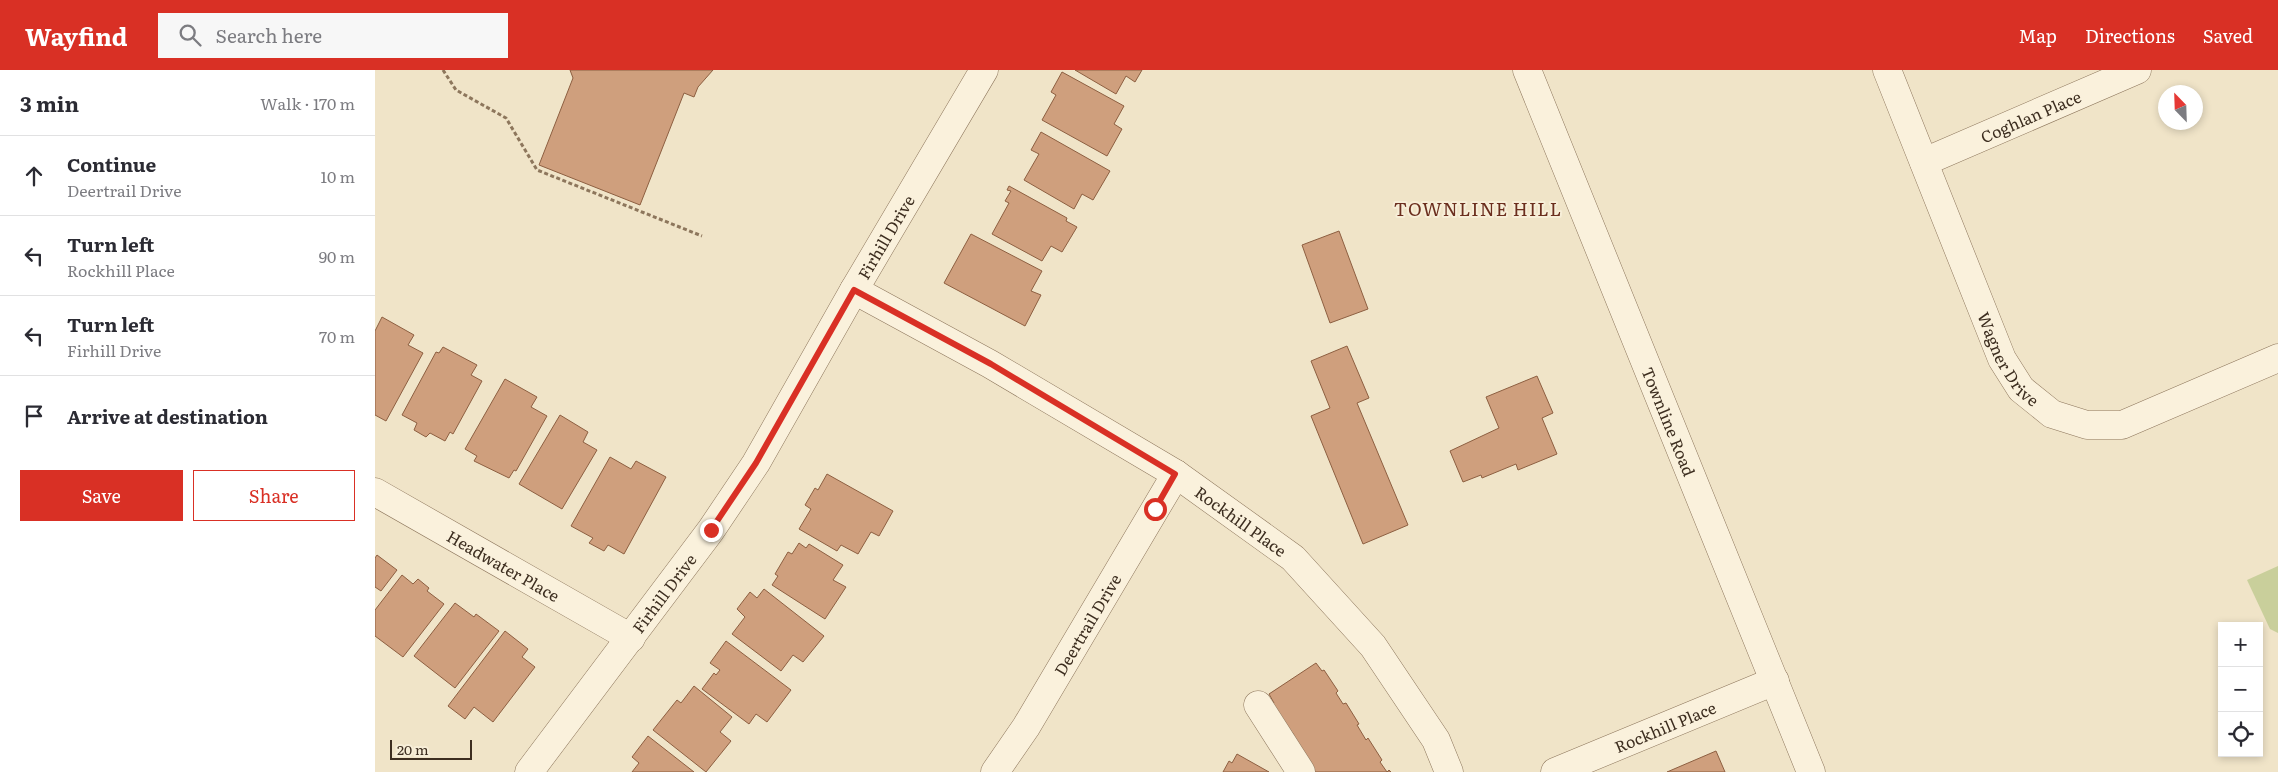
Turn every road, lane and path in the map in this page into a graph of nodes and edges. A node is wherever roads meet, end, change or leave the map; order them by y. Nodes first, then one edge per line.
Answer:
1 (443, 70) edge
2 (984, 70) edge
3 (1527, 70) edge
4 (1887, 70) edge
5 (2137, 70) edge
6 (1924, 162) junction
7 (702, 236) dead end
8 (854, 290) junction
9 (2278, 358) edge
10 (1175, 474) junction
11 (375, 492) edge
12 (631, 638) junction
13 (1775, 681) junction
14 (1258, 705) dead end
15 (529, 772) edge
16 (995, 772) edge
17 (1301, 772) edge
18 (1449, 772) edge
19 (1555, 772) edge
20 (1811, 772) edge

1 - 7 path
2 - 8 street, Firhill Drive
3 - 13 street, Townline Road
4 - 6 street, Wagner Drive
5 - 6 street, Coghlan Place
6 - 9 street, Wagner Drive
8 - 10 street, Rockhill Place
8 - 12 street, Firhill Drive
10 - 16 street, Deertrail Drive
10 - 18 street, Rockhill Place
11 - 12 street, Headwater Place
12 - 15 street, Firhill Drive
13 - 19 street, Rockhill Place
13 - 20 street, Townline Road
14 - 17 street

